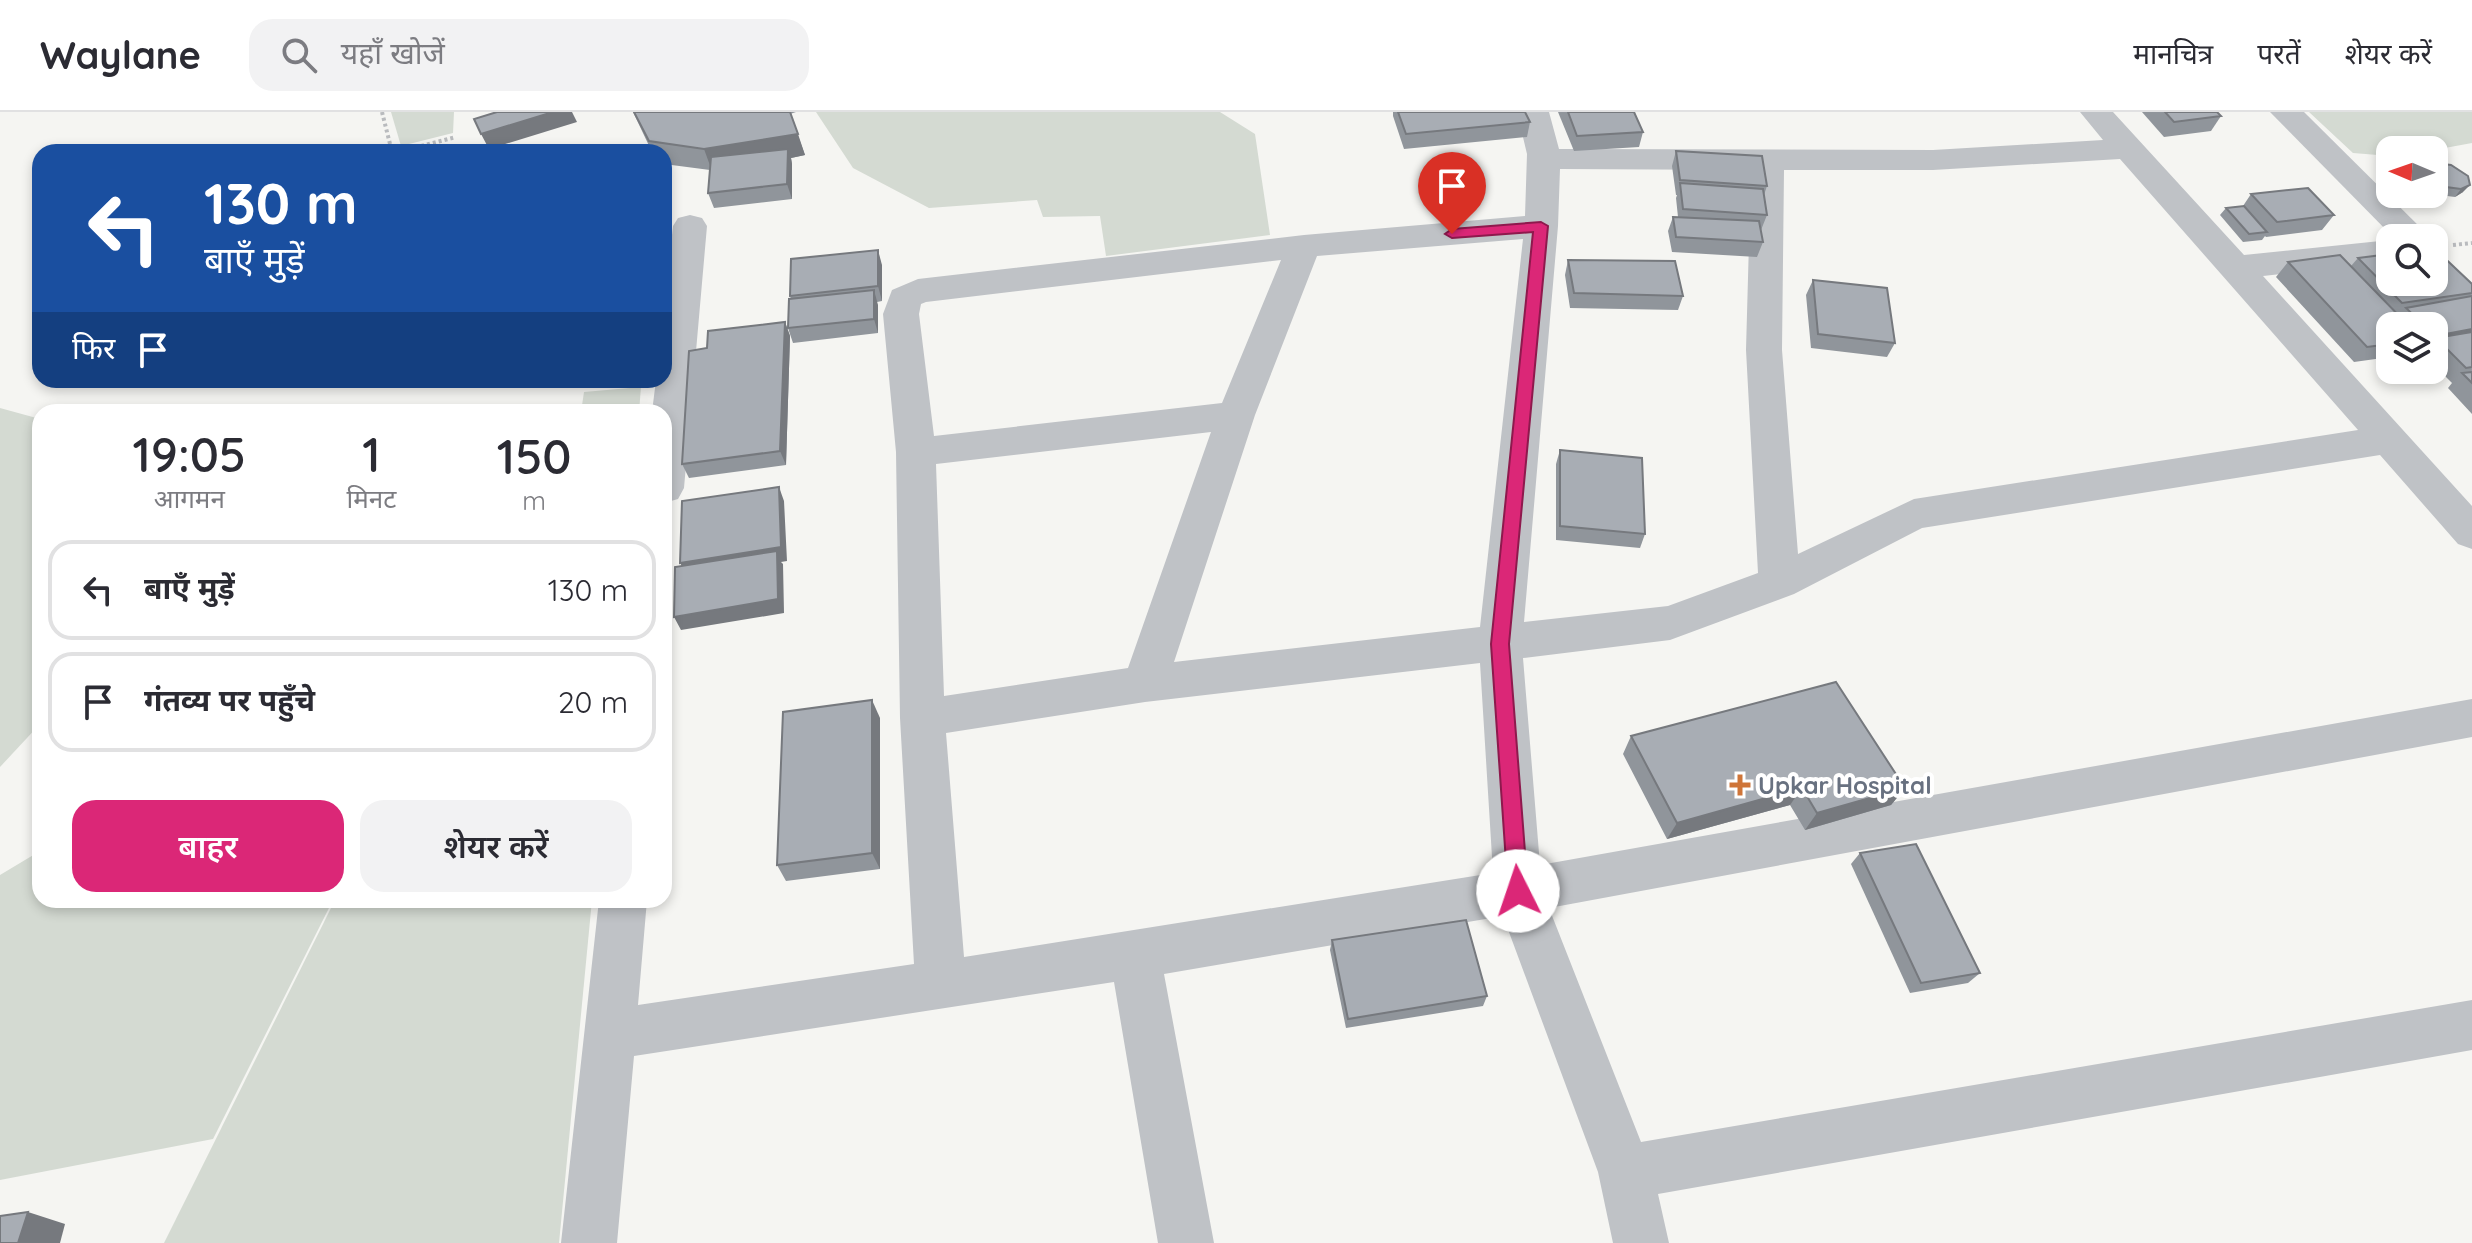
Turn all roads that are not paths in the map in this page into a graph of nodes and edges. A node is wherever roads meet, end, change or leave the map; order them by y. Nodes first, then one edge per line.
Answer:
1 (1533, 112) edge
2 (2096, 112) edge
3 (2286, 112) edge
4 (2130, 148) junction
5 (1545, 159) junction
6 (1768, 161) junction
7 (2400, 224) edge
8 (690, 226) dead end
9 (1541, 226) junction
10 (1304, 246) junction
11 (2376, 253) edge
12 (2234, 268) junction
13 (672, 407) edge
14 (1236, 415) junction
15 (2387, 440) junction
16 (916, 452) junction
17 (2472, 533) edge
18 (1779, 582) junction
19 (1500, 644) junction
20 (1145, 684) junction
21 (922, 718) junction
22 (2472, 718) edge
23 (1518, 891) junction
24 (622, 908) edge
25 (1135, 955) junction
26 (941, 984) junction
27 (2472, 1025) edge
28 (610, 1034) junction
29 (1625, 1172) junction
30 (589, 1243) edge
31 (1186, 1243) edge
32 (1641, 1243) edge

1 - 5 street
2 - 4 street
3 - 7 street
4 - 6 street
4 - 12 street
5 - 6 street
5 - 9 street
6 - 18 street
8 - 13 street
9 - 10 street
9 - 19 street
10 - 14 street
10 - 16 street
11 - 12 street
12 - 15 street
14 - 16 street
14 - 20 street
15 - 17 street
15 - 18 street
16 - 21 street
18 - 19 street
19 - 20 street
19 - 23 street
20 - 21 street
21 - 26 street
22 - 23 street
23 - 25 street
23 - 29 street
24 - 28 street
25 - 26 street
25 - 31 street
26 - 28 street
27 - 29 street
28 - 30 street
29 - 32 street

